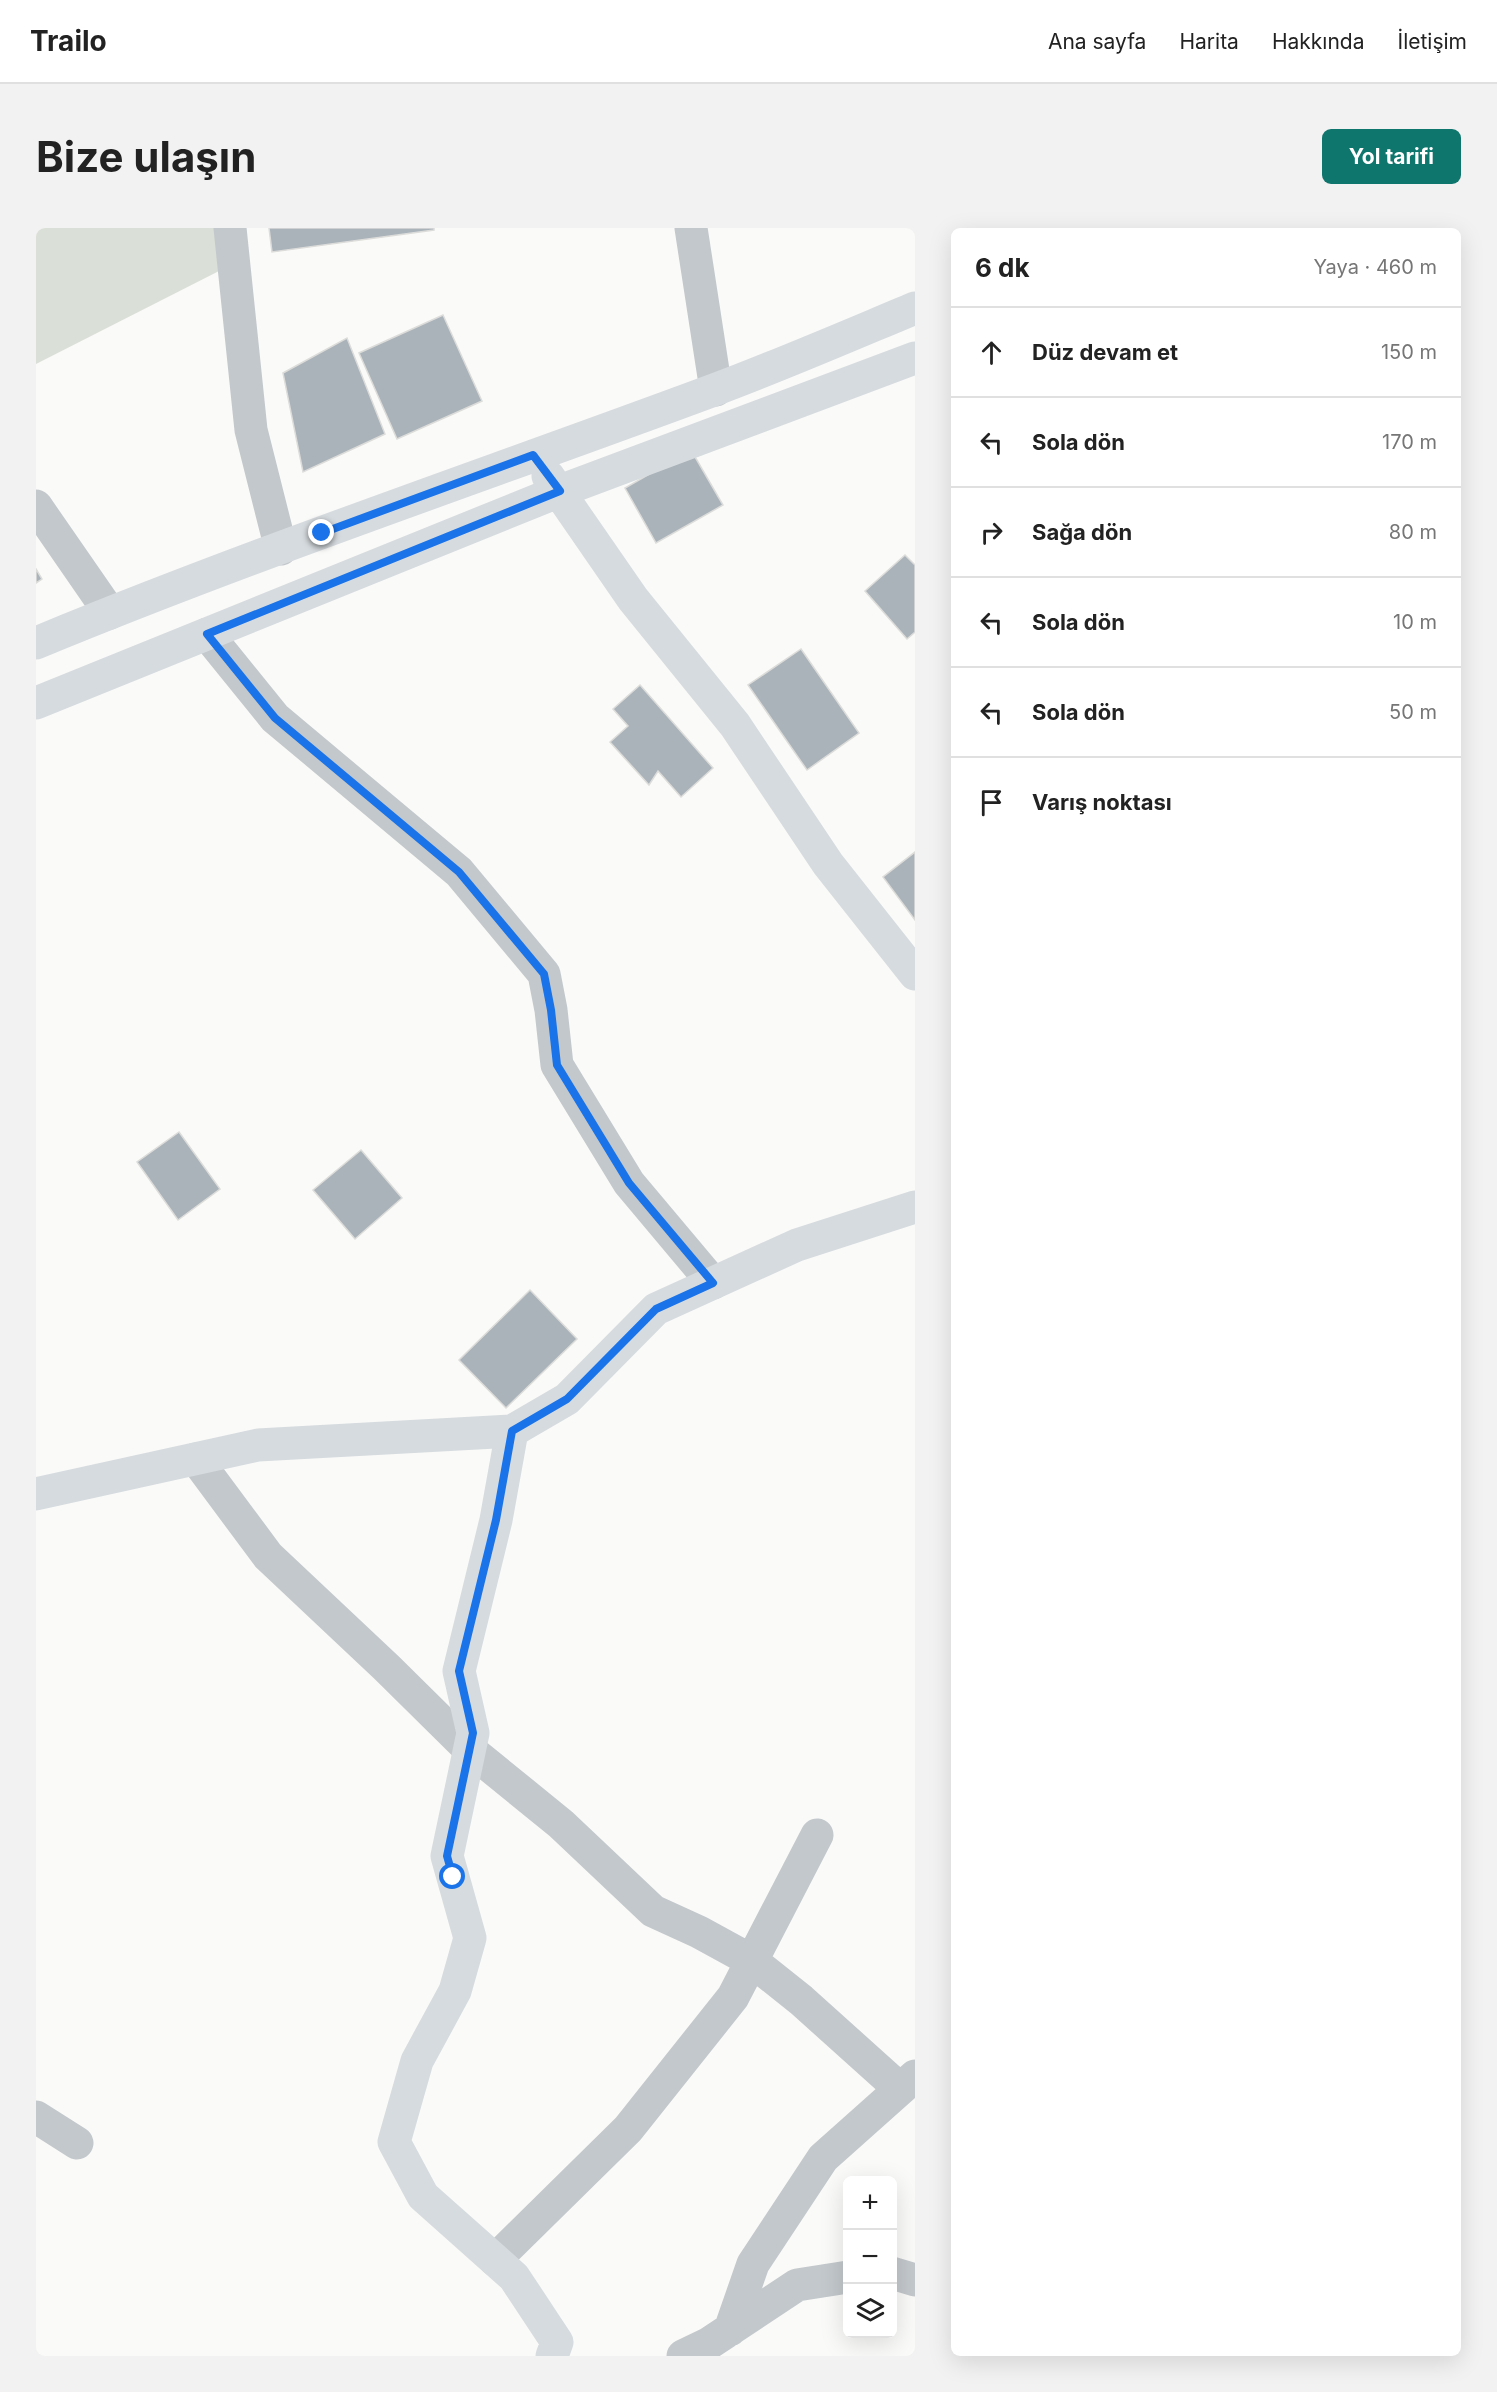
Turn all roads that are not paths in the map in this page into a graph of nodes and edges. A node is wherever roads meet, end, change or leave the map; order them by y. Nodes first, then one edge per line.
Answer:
1 (230, 228) edge
2 (691, 228) edge
3 (915, 308) edge
4 (915, 358) edge
5 (716, 390) junction
6 (533, 455) junction
7 (560, 491) junction
8 (36, 506) edge
9 (280, 549) junction
10 (110, 613) junction
11 (207, 634) junction
12 (36, 643) edge
13 (36, 703) edge
14 (915, 974) edge
15 (915, 1207) edge
16 (713, 1283) junction
17 (512, 1431) junction
18 (196, 1459) junction
19 (36, 1494) edge
20 (470, 1750) junction
21 (817, 1835) dead end
22 (752, 1961) junction
23 (908, 2082) edge
24 (36, 2117) edge
25 (77, 2144) dead end
26 (495, 2260) junction
27 (897, 2275) edge
28 (843, 2278) edge
29 (915, 2280) edge
30 (730, 2330) junction
31 (552, 2356) edge
32 (683, 2356) edge

1 - 9 street
2 - 5 street
3 - 5 street
4 - 7 street
5 - 6 street
6 - 7 street
6 - 9 street
7 - 11 street
7 - 14 street
8 - 10 street
9 - 10 street
10 - 12 street
11 - 13 street
11 - 16 street
15 - 16 street
16 - 17 street
17 - 18 street
17 - 20 street
18 - 19 street
18 - 20 street
20 - 22 street
20 - 26 street
21 - 22 street
22 - 23 street
22 - 26 street
23 - 30 street
24 - 25 street
26 - 31 street
27 - 29 street
28 - 30 street
30 - 32 street

